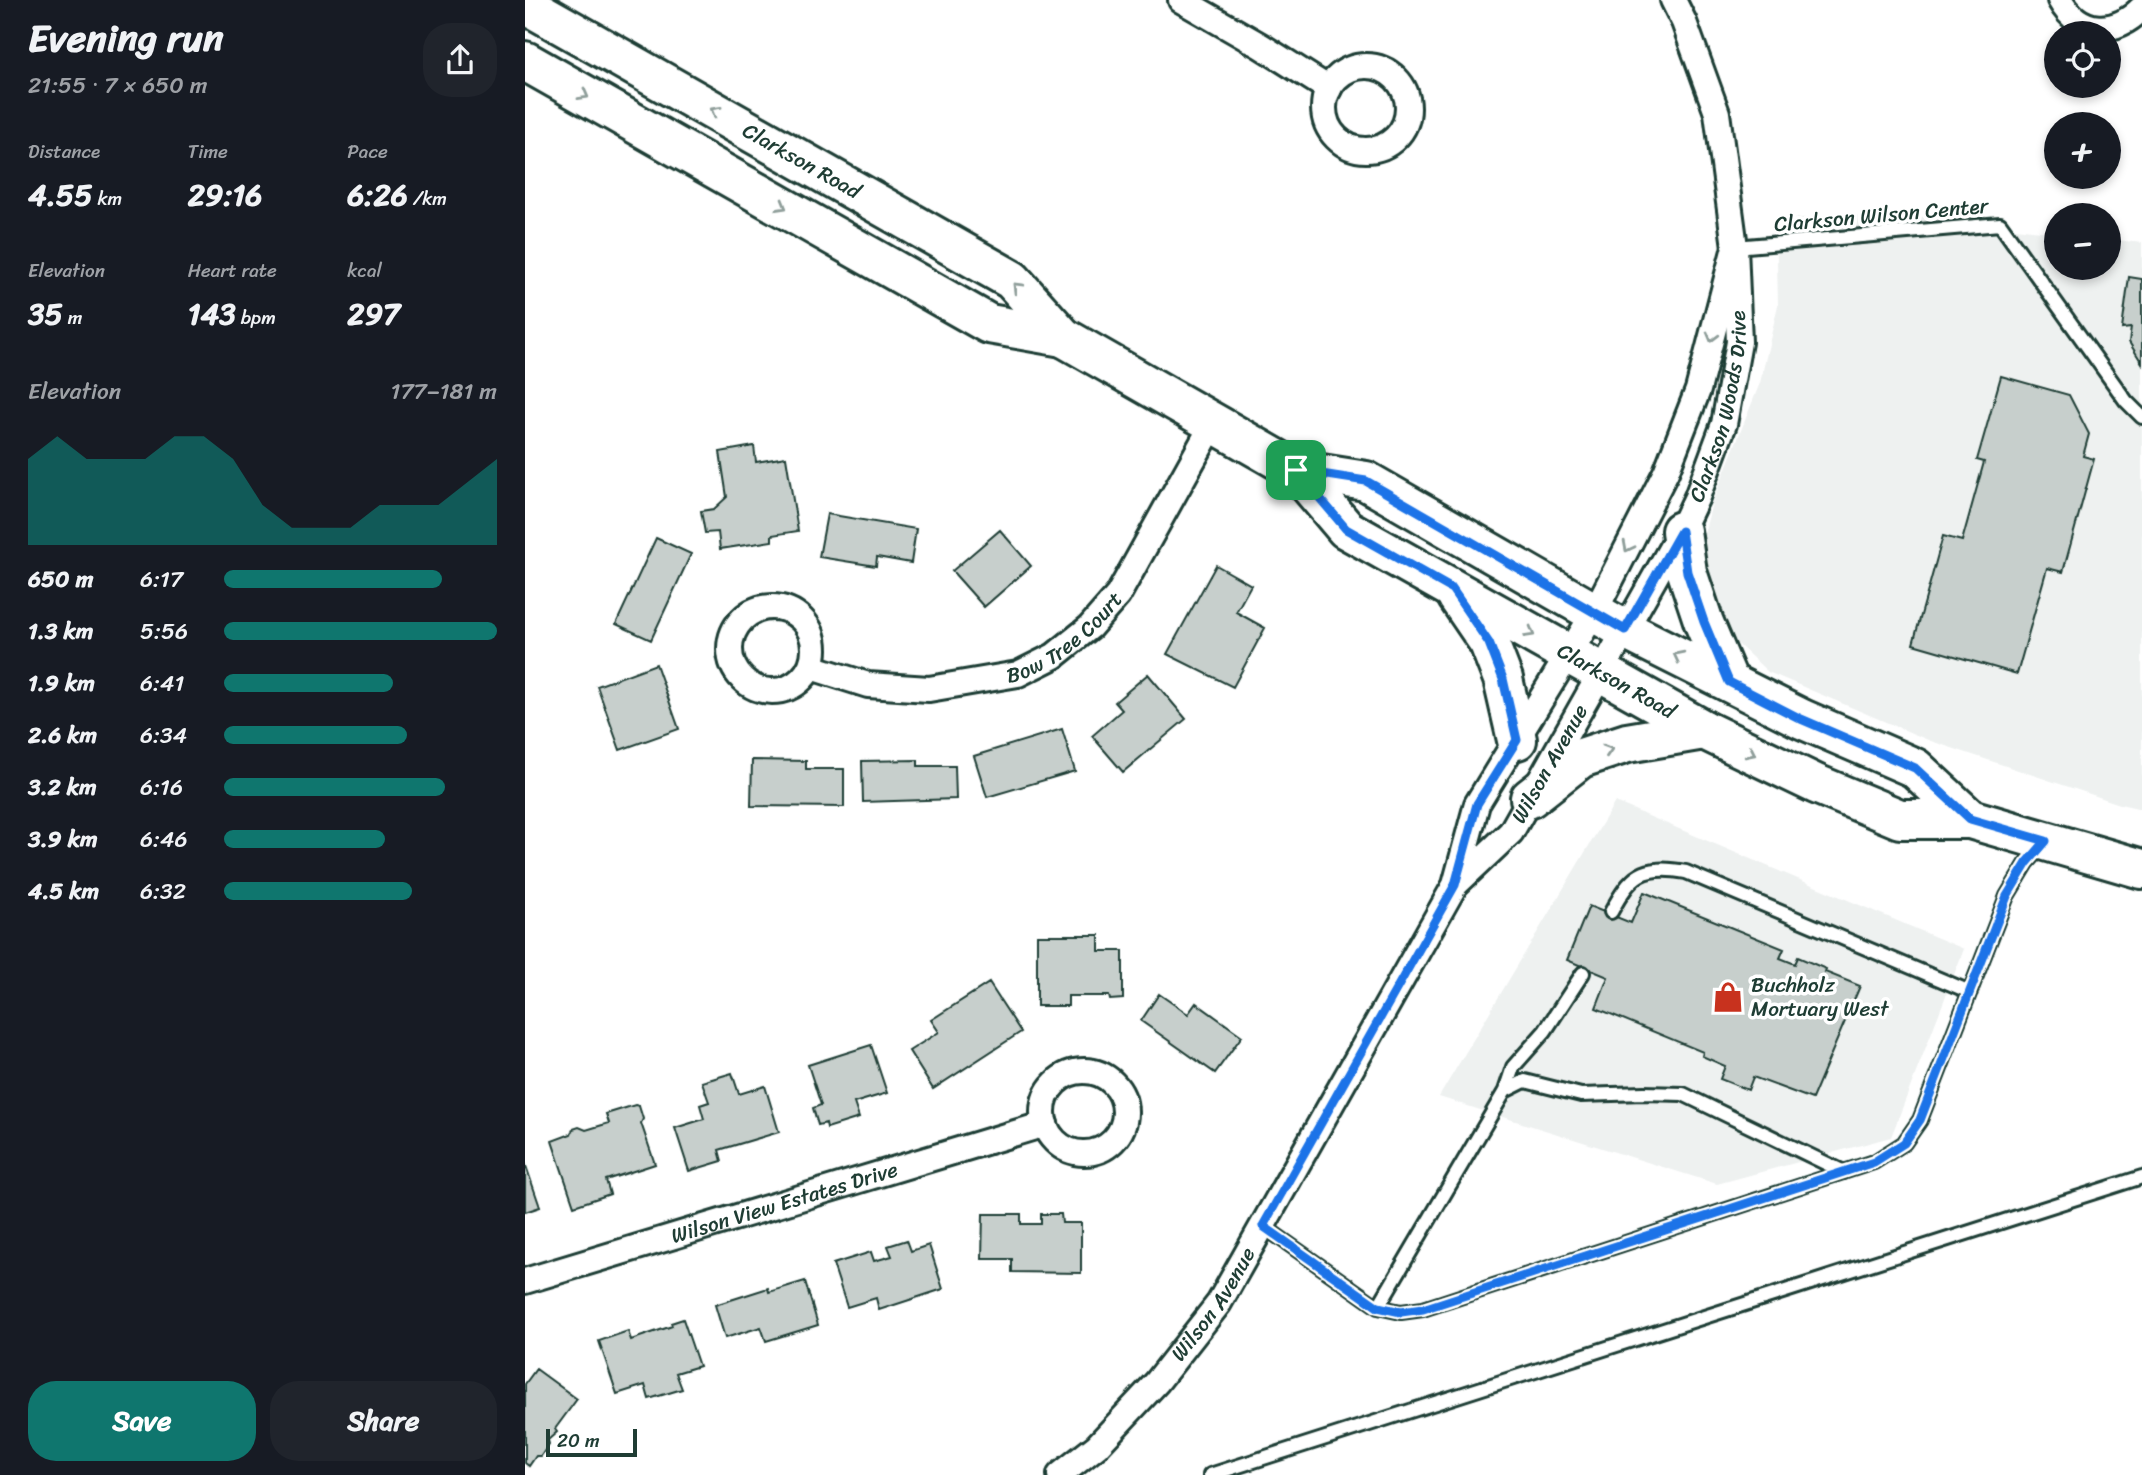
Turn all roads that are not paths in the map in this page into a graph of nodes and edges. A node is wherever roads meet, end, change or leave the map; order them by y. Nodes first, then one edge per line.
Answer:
1 (1181, 0) edge
2 (1674, 0) edge
3 (2060, 0) edge
4 (525, 4) edge
5 (2142, 8) edge
6 (525, 61) edge
7 (1329, 89) dead end
8 (1735, 247) junction
9 (1063, 337) junction
10 (2142, 417) edge
11 (1214, 422) junction
12 (1296, 470) junction
13 (1681, 531) junction
14 (1452, 589) junction
15 (1610, 622) junction
16 (1568, 656) junction
17 (811, 667) dead end
18 (1601, 674) junction
19 (1729, 682) junction
20 (1704, 730) junction
21 (1517, 740) junction
22 (1530, 798) junction
23 (1970, 819) junction
24 (2046, 841) junction
25 (2142, 869) edge
26 (1455, 885) junction
27 (1611, 912) dead end
28 (1583, 973) dead end
29 (1970, 992) junction
30 (1505, 1091) junction
31 (1045, 1124) dead end
32 (1844, 1172) junction
33 (2142, 1177) edge
34 (1263, 1226) junction
35 (525, 1281) edge
36 (1378, 1307) junction
37 (1060, 1475) edge
38 (1210, 1475) edge

1 - 7 street
2 - 8 street, Clarkson Woods Drive
3 - 5 street
9 -> 4 main road, Clarkson Road
6 -> 9 main road, Clarkson Road
8 - 10 lane, Clarkson Wilson Center
8 - 13 street, Clarkson Woods Drive
8 -> 15 street, Clarkson Woods Drive
9 - 11 main road, Clarkson Road
11 - 12 main road, Clarkson Road
11 - 17 street, Bow Tree Court
12 - 14 main road, Clarkson Road
12 - 15 main road, Clarkson Road
13 - 15 street, Clarkson Woods Drive
13 - 19 main road
14 -> 16 main road, Clarkson Road
14 - 21 main road
15 - 16 street, Wilson Avenue
15 - 18 street, Wilson Avenue
19 -> 15 main road, Clarkson Road
16 - 18 main road, Clarkson Road
16 - 21 street, Wilson Avenue
18 - 20 main road, Clarkson Road
18 - 22 street, Wilson Avenue
19 - 23 main road, Clarkson Road
22 -> 20 main road
20 -> 23 main road, Clarkson Road
21 - 26 street, Wilson Avenue
22 - 26 street, Wilson Avenue
23 - 24 main road, Clarkson Road
24 - 25 main road, Clarkson Road
24 - 29 lane
26 - 34 street, Wilson Avenue
27 - 29 lane
28 - 30 lane
29 - 32 lane
30 - 32 lane
30 - 36 lane
31 - 35 street, Wilson View Estates Drive
32 - 36 lane
33 - 38 lane
34 - 36 lane
34 - 37 street, Wilson Avenue

